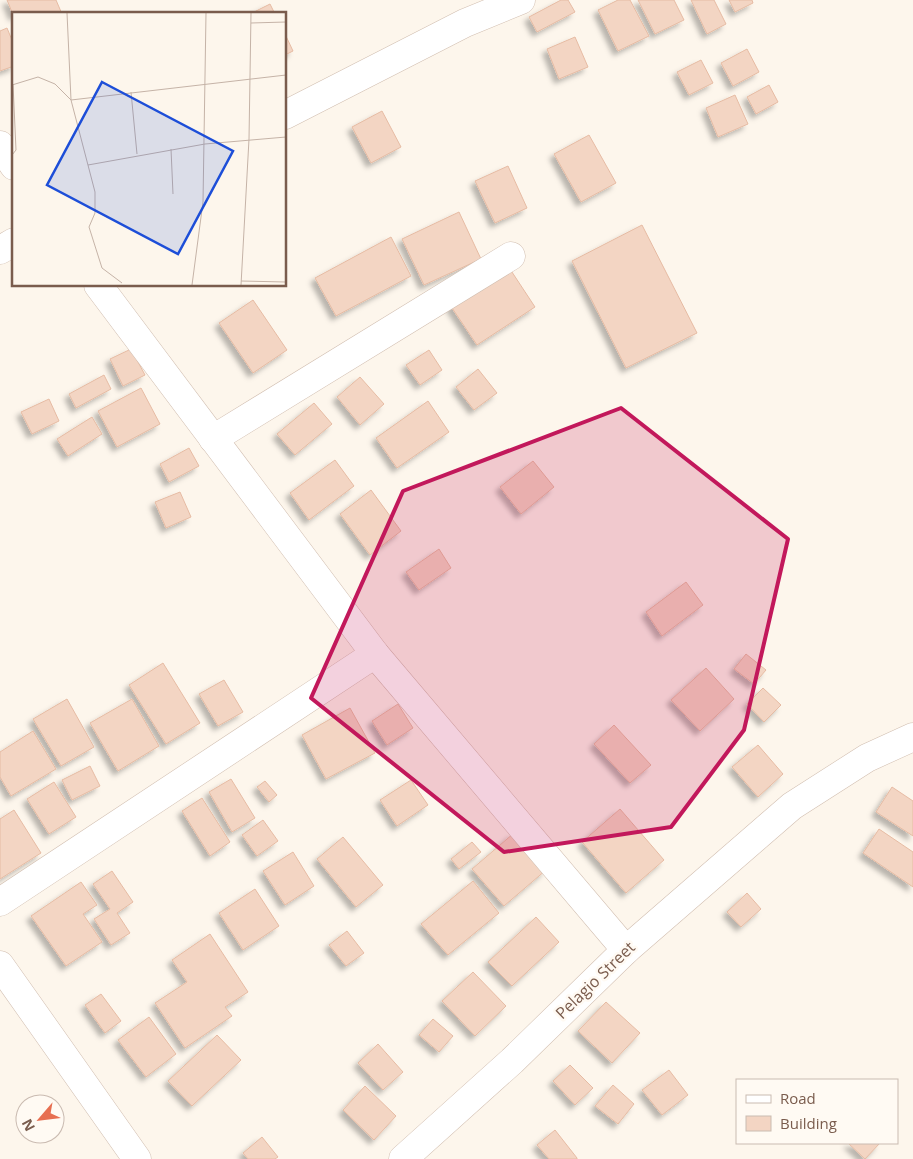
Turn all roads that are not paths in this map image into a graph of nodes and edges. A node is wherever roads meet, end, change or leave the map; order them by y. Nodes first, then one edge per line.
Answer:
1 (521, 0) edge
2 (286, 114) edge
3 (0, 145) edge
4 (12, 163) edge
5 (12, 243) edge
6 (0, 250) edge
7 (511, 256) dead end
8 (99, 286) edge
9 (213, 439) junction
10 (375, 654) junction
11 (913, 737) edge
12 (0, 902) edge
13 (626, 950) junction
14 (0, 965) edge
15 (138, 1159) edge
16 (403, 1159) edge

1 - 2 street
3 - 4 street
5 - 6 street
7 - 9 street
8 - 9 street
9 - 10 street
10 - 12 street
10 - 13 street
11 - 13 street, Pelagio Street
13 - 16 street, Pelagio Street
14 - 15 street

